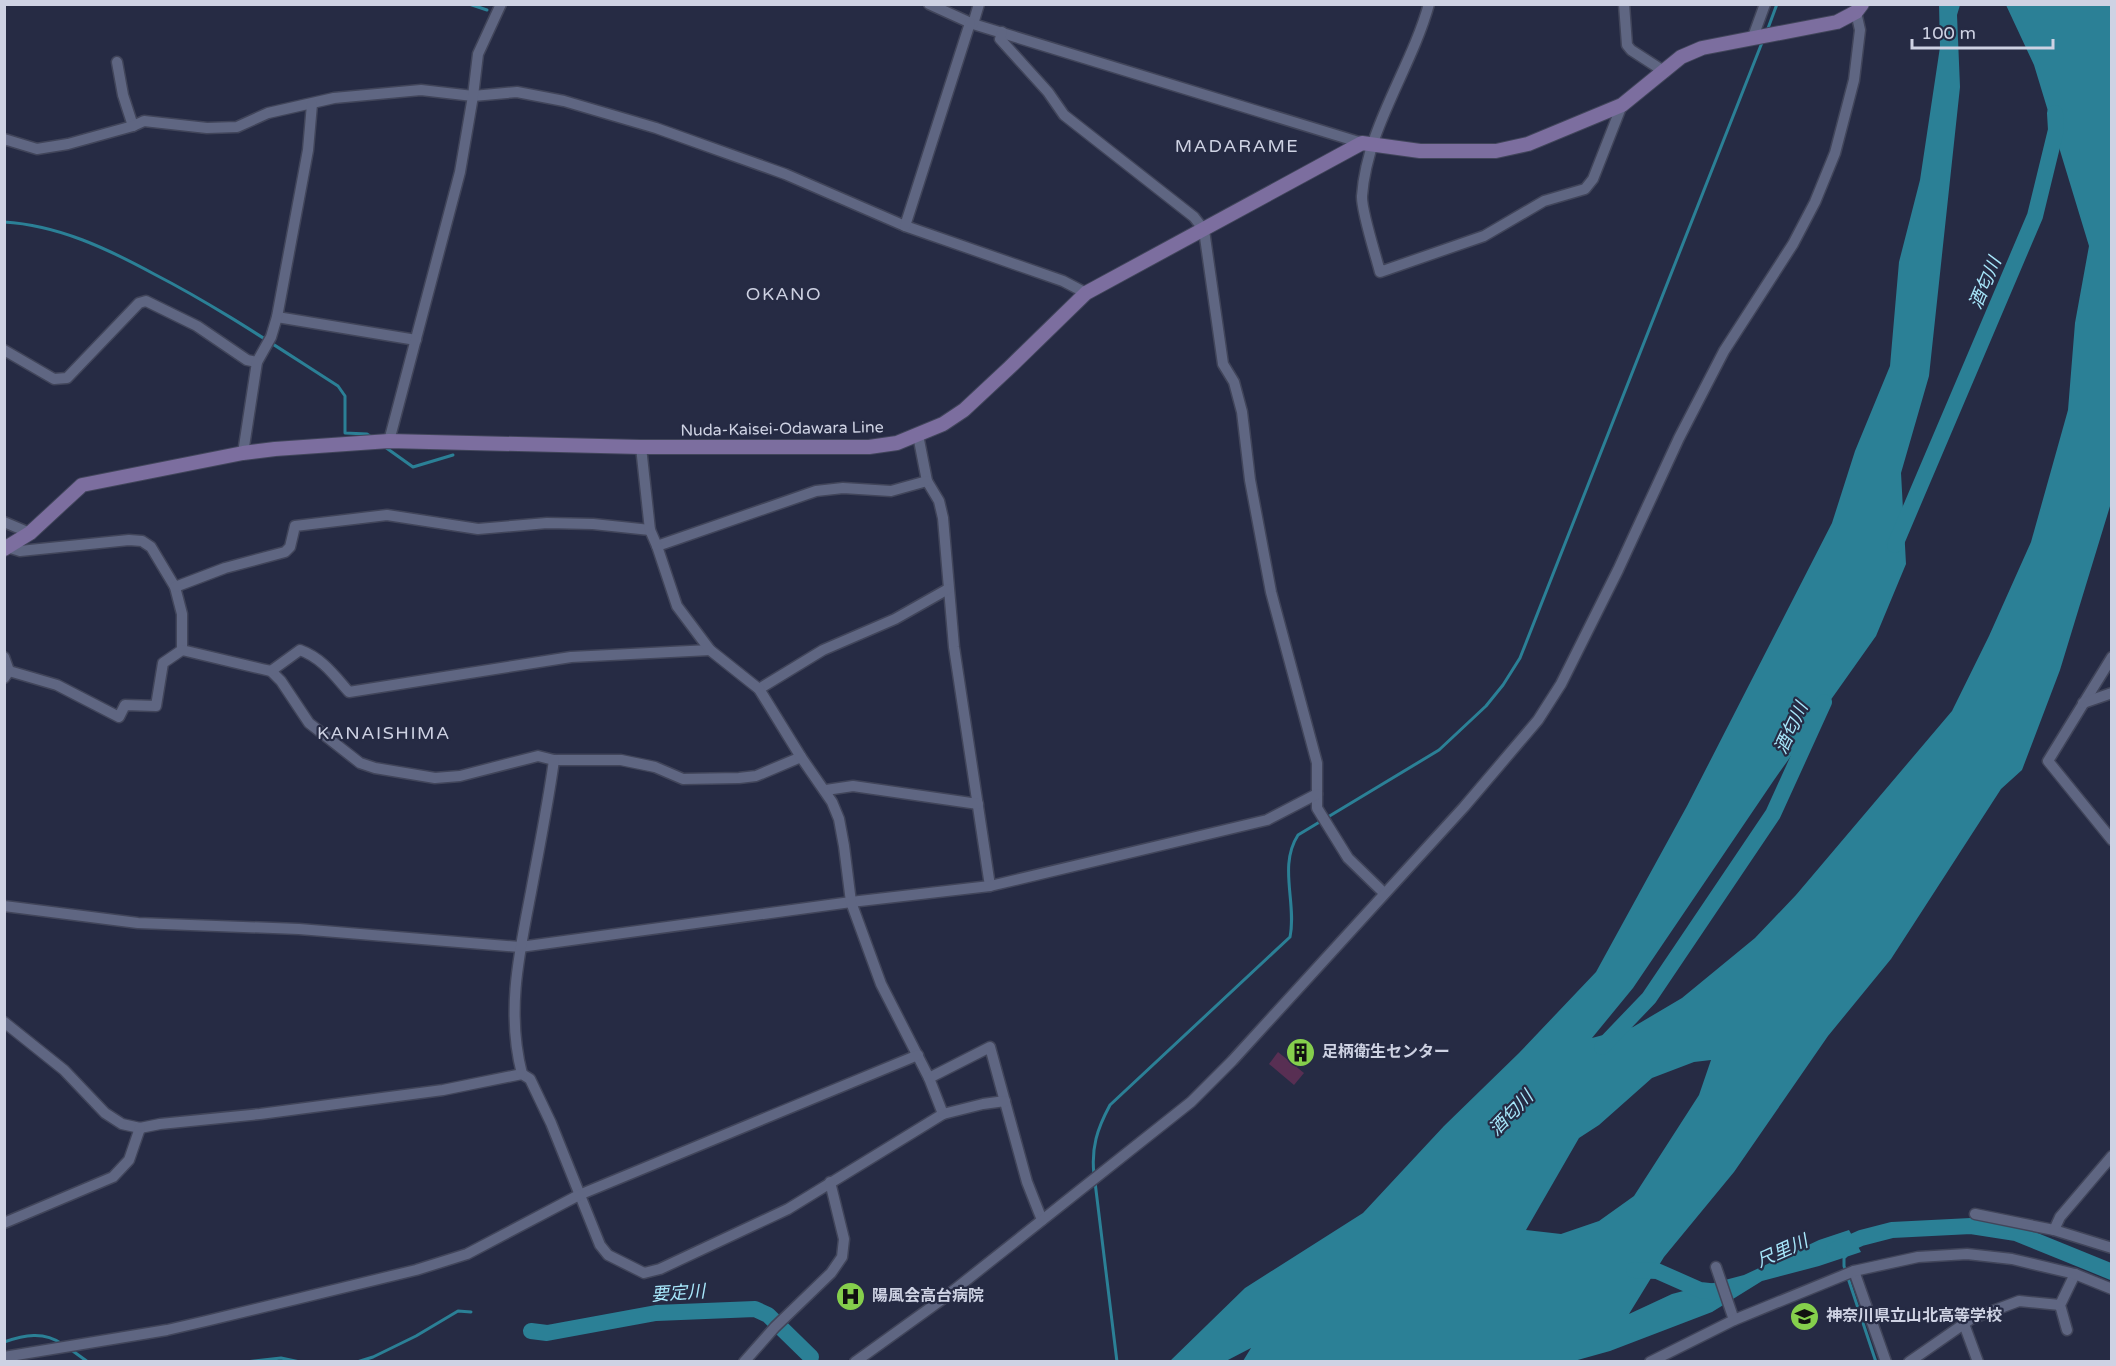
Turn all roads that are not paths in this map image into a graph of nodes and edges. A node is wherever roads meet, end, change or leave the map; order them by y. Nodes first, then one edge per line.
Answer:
1 (501, 4) edge
2 (929, 4) edge
3 (979, 4) edge
4 (1429, 4) edge
5 (1624, 4) edge
6 (1765, 4) edge
7 (1859, 8) edge
8 (972, 24) junction
9 (1002, 32) junction
10 (1753, 37) junction
11 (117, 62) dead end
12 (1665, 72) junction
13 (473, 96) junction
14 (312, 104) junction
15 (1622, 105) junction
16 (133, 126) junction
17 (4, 139) edge
18 (1367, 144) junction
19 (905, 226) junction
20 (1204, 230) junction
21 (1086, 292) junction
22 (277, 317) junction
23 (416, 340) junction
24 (4, 350) edge
25 (257, 362) junction
26 (918, 435) junction
27 (388, 441) junction
28 (641, 447) junction
29 (243, 453) junction
30 (927, 481) junction
31 (4, 522) edge
32 (650, 530) junction
33 (30, 533) junction
34 (657, 546) junction
35 (6, 548) edge
36 (174, 587) junction
37 (948, 589) junction
38 (182, 650) junction
39 (710, 650) junction
40 (4, 657) edge
41 (2112, 657) edge
42 (271, 671) junction
43 (7, 674) edge
44 (759, 689) junction
45 (2112, 693) edge
46 (2083, 703) junction
47 (801, 757) junction
48 (554, 760) junction
49 (826, 790) junction
50 (1317, 794) junction
51 (978, 804) junction
52 (2112, 840) edge
53 (990, 886) junction
54 (1384, 893) junction
55 (851, 902) junction
56 (4, 906) edge
57 (520, 947) junction
58 (4, 1022) edge
59 (918, 1055) junction
60 (522, 1074) junction
61 (929, 1078) junction
62 (1005, 1101) junction
63 (943, 1114) junction
64 (140, 1128) junction
65 (2112, 1156) edge
66 (830, 1182) junction
67 (579, 1195) junction
68 (1975, 1214) dead end
69 (1042, 1220) junction
70 (4, 1223) edge
71 (2054, 1230) junction
72 (2110, 1246) edge
73 (1716, 1267) dead end
74 (1853, 1272) junction
75 (2075, 1274) junction
76 (2112, 1289) edge
77 (2060, 1305) junction
78 (1734, 1320) junction
79 (1964, 1324) junction
80 (2067, 1330) dead end
81 (4, 1357) edge
82 (744, 1362) edge
83 (855, 1362) edge
84 (1650, 1362) edge
85 (1886, 1362) edge
86 (1909, 1362) edge
87 (1978, 1362) edge

1 - 13 street
2 - 8 street
3 - 8 street
4 - 18 street
5 - 12 street
6 - 10 street
7 - 10 main road
7 - 54 street
8 - 9 street
8 - 19 street
9 - 18 street
9 - 20 street
10 - 12 main road
11 - 16 street
12 - 15 main road
13 - 14 street
13 - 19 street
13 - 23 street
14 - 16 street
14 - 22 street
15 - 18 main road
15 - 18 street
16 - 17 street
18 - 20 main road, Nuda-Kaisei-Odawara Line
19 - 21 street
20 - 21 main road, Nuda-Kaisei-Odawara Line
20 - 50 street
21 - 26 main road, Nuda-Kaisei-Odawara Line
22 - 23 street
22 - 25 street
23 - 27 street
24 - 25 street
25 - 29 street
26 - 28 main road, Nuda-Kaisei-Odawara Line
26 - 30 street
27 - 28 main road, Nuda-Kaisei-Odawara Line
27 - 29 main road, Nuda-Kaisei-Odawara Line
28 - 32 street
29 - 33 main road, Nuda-Kaisei-Odawara Line
30 - 34 street
30 - 37 street
31 - 33 street
32 - 34 street
32 - 36 street
33 - 35 main road, Nuda-Kaisei-Odawara Line
34 - 39 street
35 - 36 street
36 - 38 street
37 - 44 street
37 - 51 street
38 - 42 street
38 - 43 street
39 - 42 street
39 - 44 street
40 - 43 street
41 - 46 street
42 - 48 street
44 - 47 street
45 - 46 street
46 - 52 street
47 - 48 street
47 - 49 street
48 - 57 street
49 - 51 street
49 - 55 street
50 - 53 street
50 - 54 street
51 - 53 street
53 - 55 street
54 - 69 street
55 - 57 street
55 - 59 street
56 - 57 street
57 - 60 street
58 - 64 street
59 - 61 street
59 - 67 street
60 - 64 street
60 - 67 street
61 - 62 street
61 - 63 street
62 - 63 street
62 - 69 street
63 - 66 street
64 - 70 street
65 - 71 street
66 - 67 street
66 - 82 street
67 - 81 street
68 - 71 street
69 - 83 street
71 - 72 street
73 - 78 street
74 - 75 street
74 - 78 street
74 - 85 street
75 - 76 street
75 - 77 street
77 - 79 street
77 - 80 street
78 - 84 street
79 - 86 street
79 - 87 street

